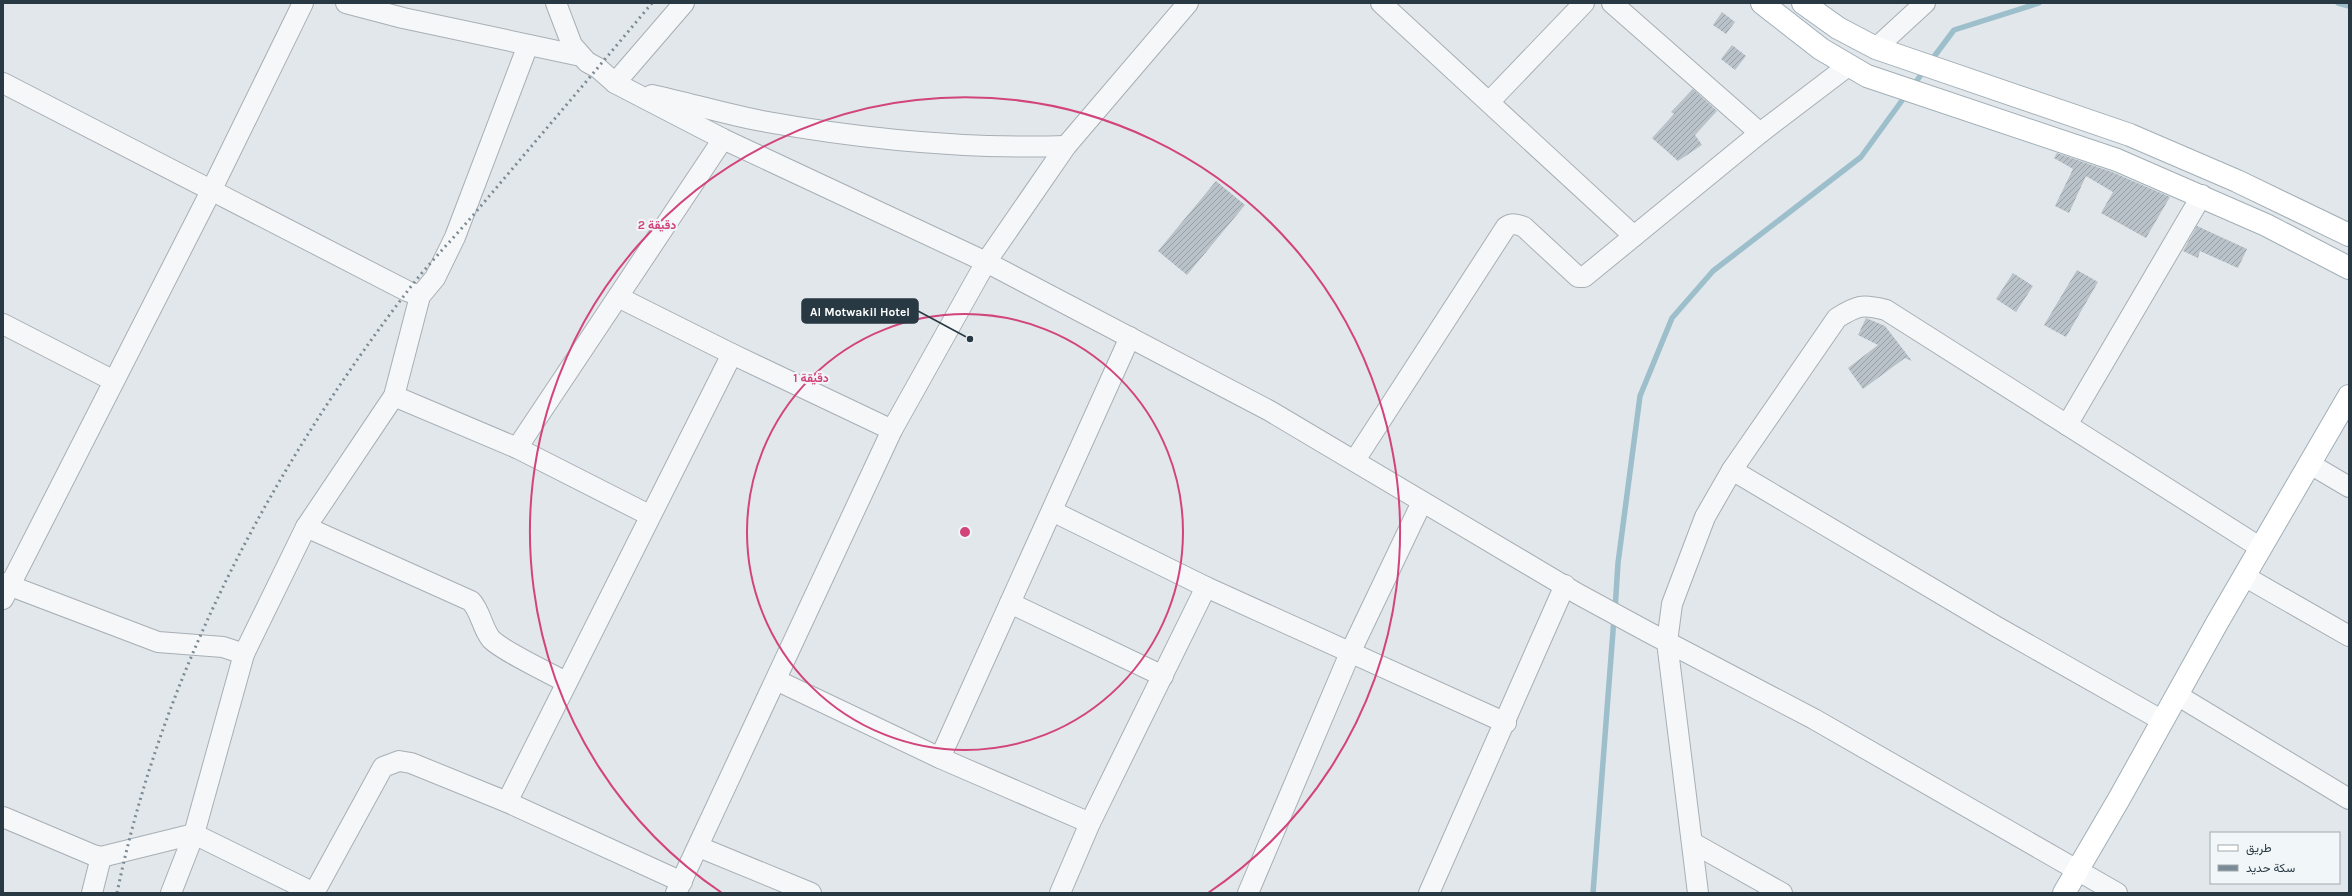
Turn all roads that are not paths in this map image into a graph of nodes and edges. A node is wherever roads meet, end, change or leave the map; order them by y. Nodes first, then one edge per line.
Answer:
1 (302, 3) edge
2 (346, 3) edge
3 (556, 3) edge
4 (684, 3) edge
5 (1188, 3) edge
6 (1381, 3) edge
7 (1584, 3) edge
8 (1612, 3) edge
9 (1762, 3) edge
10 (1803, 3) edge
11 (1925, 3) edge
12 (528, 45) junction
13 (1876, 48) junction
14 (581, 56) junction
15 (1848, 66) junction
16 (3, 83) edge
17 (615, 83) junction
18 (637, 92) junction
19 (1490, 101) junction
20 (1760, 133) junction
21 (722, 139) junction
22 (1066, 146) junction
23 (211, 191) junction
24 (2202, 195) junction
25 (2349, 235) edge
26 (1634, 236) junction
27 (986, 262) junction
28 (2349, 268) edge
29 (420, 296) junction
30 (618, 297) junction
31 (3, 324) edge
32 (1130, 337) junction
33 (732, 354) junction
34 (114, 381) junction
35 (394, 396) junction
36 (2349, 396) edge
37 (2067, 425) junction
38 (892, 430) junction
39 (517, 448) junction
40 (1355, 460) junction
41 (2310, 464) junction
42 (1732, 470) junction
43 (2349, 487) edge
44 (1422, 502) junction
45 (1052, 511) junction
46 (650, 515) junction
47 (306, 527) junction
48 (2261, 548) junction
49 (2244, 576) junction
50 (1206, 588) junction
51 (5, 589) edge
52 (1571, 590) junction
53 (1010, 604) junction
54 (2349, 636) edge
55 (1667, 642) junction
56 (1350, 653) junction
57 (244, 654) junction
58 (1162, 676) junction
59 (776, 680) junction
60 (566, 682) junction
61 (2177, 695) junction
62 (2162, 721) junction
63 (1506, 723) junction
64 (940, 758) junction
65 (2349, 799) edge
66 (506, 802) junction
67 (3, 817) edge
68 (1090, 824) junction
69 (194, 834) junction
70 (1693, 843) junction
71 (699, 847) junction
72 (101, 857) junction
73 (2078, 870) junction
74 (679, 887) edge
75 (92, 893) edge
76 (171, 893) edge
77 (314, 893) edge
78 (811, 893) edge
79 (1060, 893) edge
80 (1248, 893) edge
81 (1429, 893) edge
82 (1698, 893) edge
83 (1782, 893) edge
84 (2064, 893) edge
85 (2117, 893) edge

1 - 23 street
2 - 12 street
3 - 14 street
4 - 17 street
5 - 22 street
6 - 19 street
7 - 19 street
8 - 20 street
9 - 15 main road
10 - 13 main road
11 - 13 street
12 - 14 street
12 - 29 street
13 - 25 main road
14 - 17 street
15 - 20 street
15 - 24 main road
16 - 23 street
17 - 18 street
18 - 21 street
18 - 22 street
19 - 26 street
20 - 26 street
21 - 27 street
21 - 30 street
22 - 27 street
23 - 29 street
23 - 34 street
24 - 28 main road
24 - 37 street
26 - 40 street
27 - 32 street
27 - 38 street
29 - 35 street
30 - 33 street
30 - 39 street
31 - 34 street
32 - 40 street
32 - 45 street
33 - 38 street
33 - 46 street
34 - 51 street
35 - 39 street
35 - 47 street
36 - 41 main road
37 - 42 street
37 - 48 street
38 - 59 street
39 - 46 street
40 - 44 street
41 - 43 street
41 - 48 main road
42 - 55 street
42 - 62 street
44 - 52 street
44 - 56 street
45 - 50 street
45 - 53 street
46 - 60 street
47 - 57 street
47 - 60 street
48 - 49 main road
49 - 54 street
49 - 61 main road
50 - 56 street
50 - 58 street
51 - 57 street
52 - 55 street
52 - 63 street
53 - 58 street
53 - 64 street
55 - 70 street
55 - 73 street
56 - 63 street
56 - 80 street
57 - 69 street
58 - 68 street
59 - 64 street
59 - 71 street
60 - 66 street
61 - 62 main road
61 - 65 street
62 - 73 main road
63 - 81 street
64 - 68 street
66 - 74 street
66 - 77 street
67 - 72 street
68 - 79 street
69 - 72 street
69 - 76 street
69 - 77 street
70 - 82 street
70 - 83 street
71 - 74 street
71 - 78 street
72 - 75 street
73 - 84 main road
73 - 85 street

